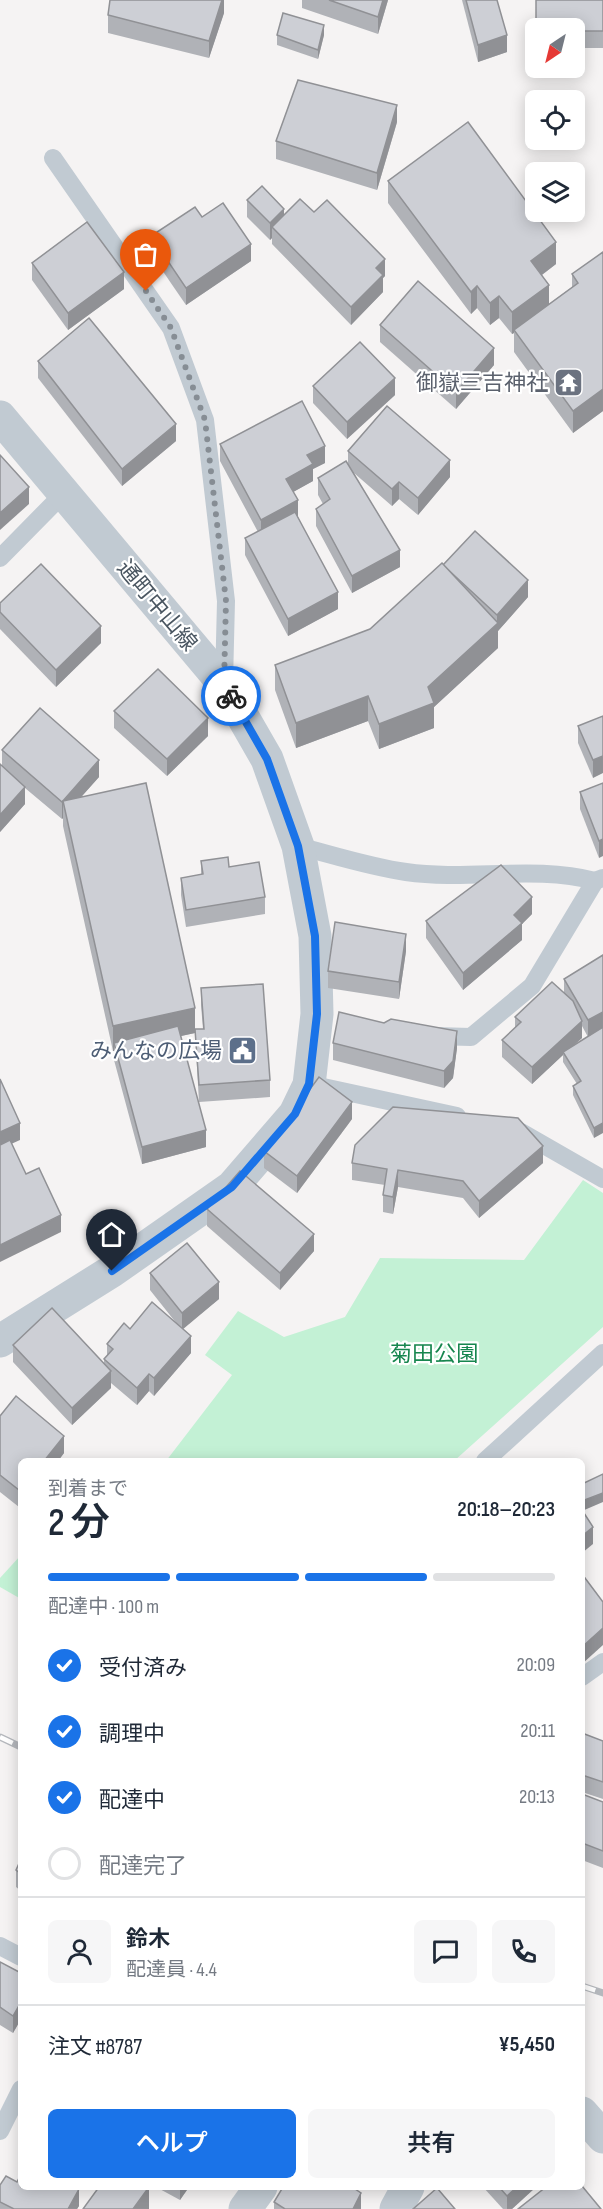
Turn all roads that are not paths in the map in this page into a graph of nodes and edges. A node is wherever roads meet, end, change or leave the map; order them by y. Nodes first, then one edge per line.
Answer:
1 (53, 158) dead end
2 (0, 417) edge
3 (64, 493) junction
4 (0, 558) edge
5 (224, 684) junction
6 (298, 846) junction
7 (599, 880) edge
8 (420, 1035) edge
9 (309, 1084) junction
10 (479, 1120) edge
11 (501, 1125) edge
12 (603, 1179) edge
13 (0, 1341) edge
14 (603, 1353) edge
15 (488, 1458) edge
16 (603, 1662) edge
17 (585, 1675) edge
18 (0, 1946) edge
19 (18, 1955) edge
20 (18, 2095) edge
21 (585, 2116) edge
22 (0, 2130) edge
23 (603, 2137) edge
24 (259, 2190) edge
25 (406, 2190) edge
26 (245, 2209) edge
27 (396, 2209) edge

1 - 5 lane
2 - 3 street, 通町中山線
3 - 4 lane
3 - 5 street, 通町中山線
5 - 6 street, 通町中山線
6 - 7 lane
6 - 9 street, 通町中山線
7 - 8 lane
9 - 10 lane
9 - 13 street, 通町中山線
11 - 12 lane
14 - 15 lane
16 - 17 lane
18 - 19 lane
20 - 22 lane
21 - 23 street
24 - 26 street
25 - 27 street

